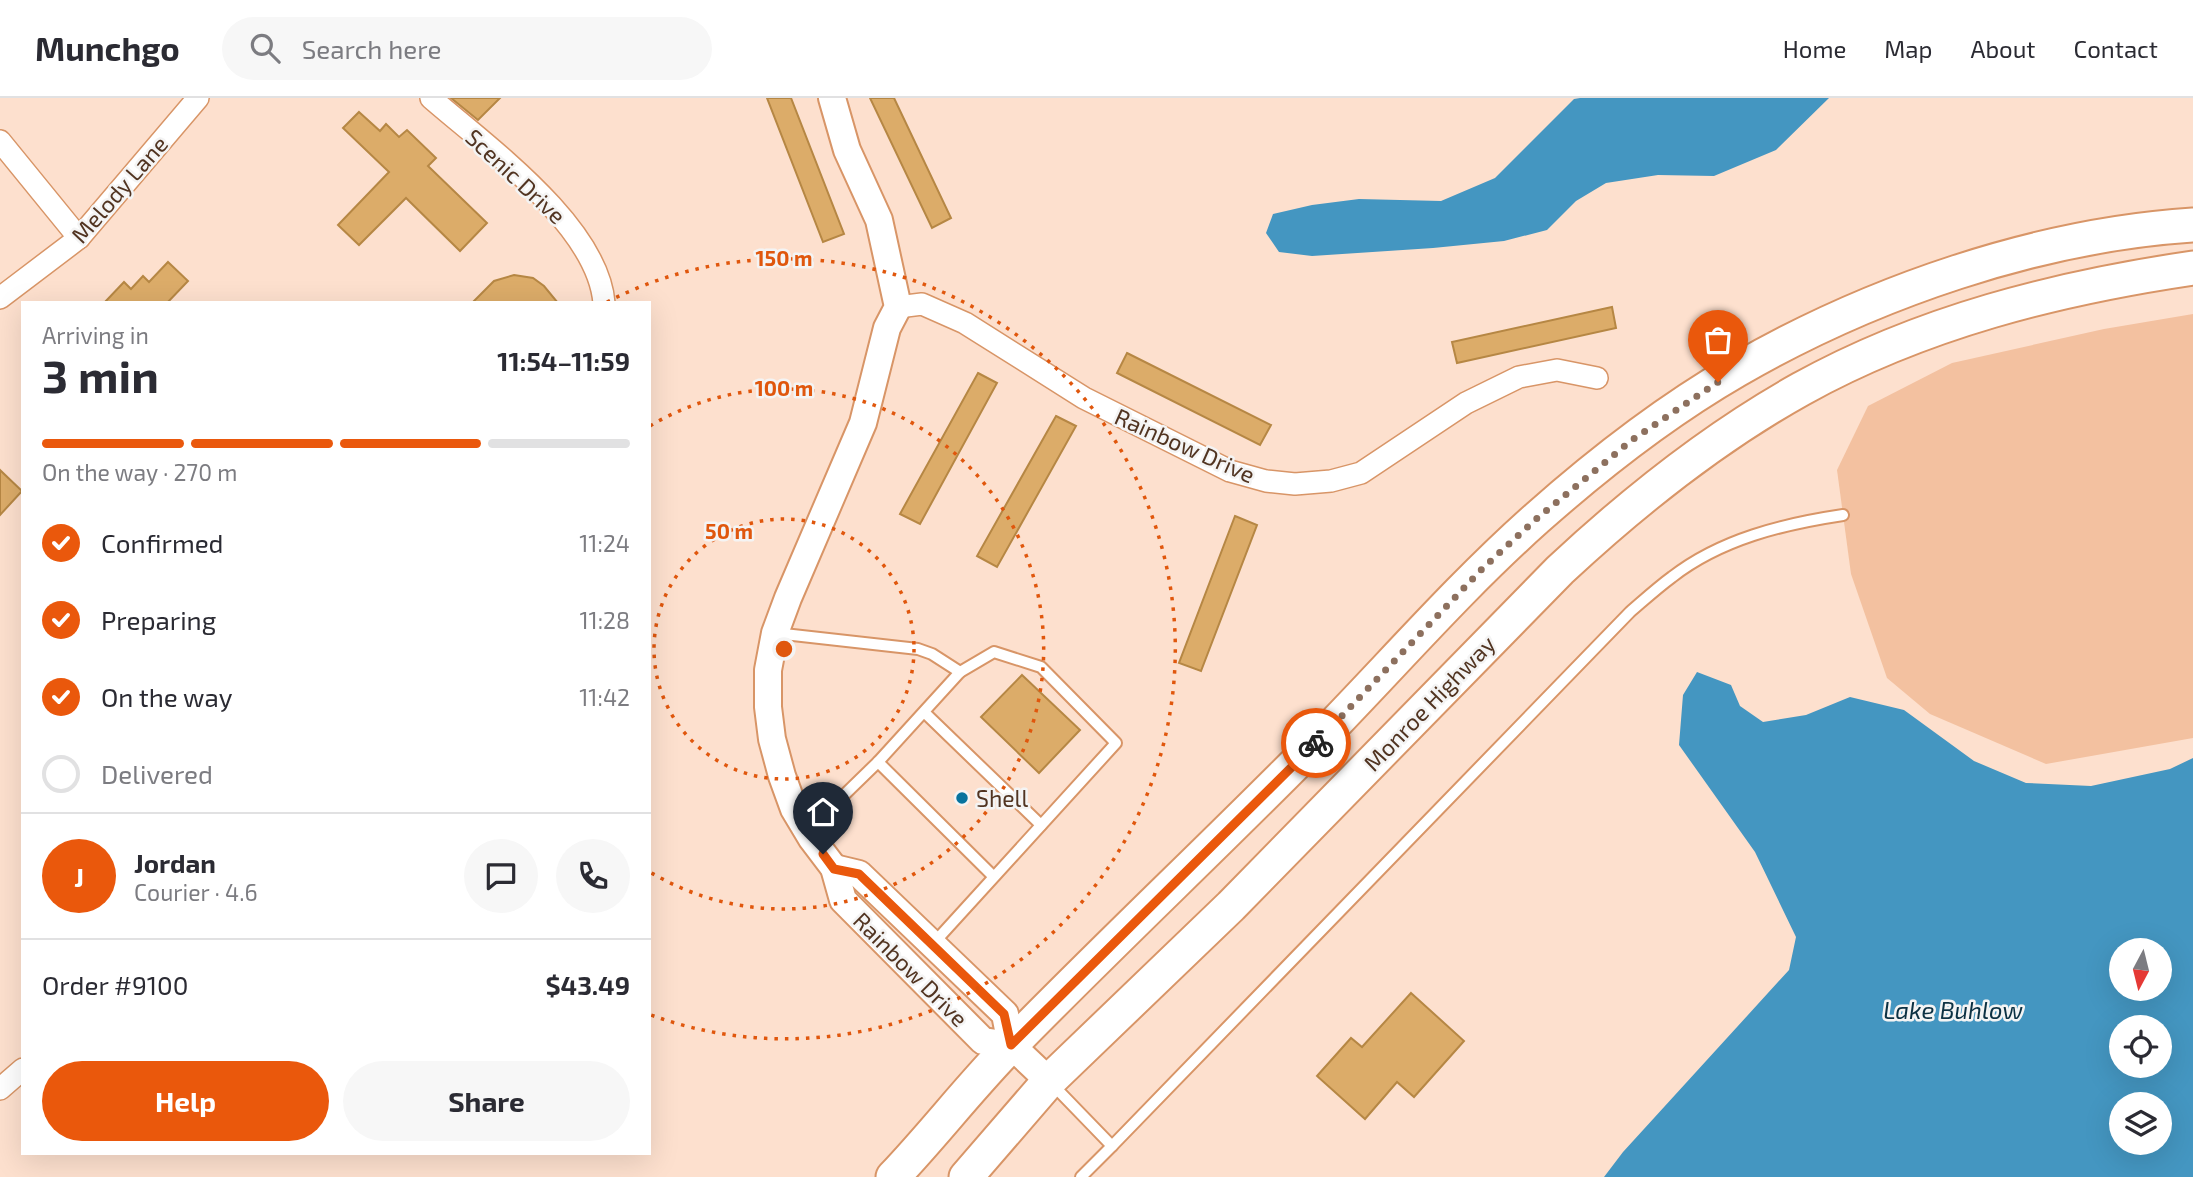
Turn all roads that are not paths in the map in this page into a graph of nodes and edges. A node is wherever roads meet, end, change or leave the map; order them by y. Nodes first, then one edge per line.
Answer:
1 (198, 98) edge
2 (431, 98) edge
3 (832, 98) edge
4 (0, 141) edge
5 (2193, 225) edge
6 (79, 238) junction
7 (2193, 268) edge
8 (0, 298) edge
9 (604, 301) edge
10 (898, 307) junction
11 (1597, 378) dead end
12 (1843, 515) dead end
13 (775, 633) junction
14 (960, 672) junction
15 (925, 713) junction
16 (956, 744) junction
17 (948, 753) dead end
18 (974, 760) junction
19 (878, 762) junction
20 (965, 770) dead end
21 (993, 779) junction
22 (920, 785) dead end
23 (984, 790) dead end
24 (911, 794) junction
25 (1011, 796) junction
26 (938, 802) dead end
27 (1002, 807) dead end
28 (929, 811) junction
29 (956, 820) dead end
30 (1041, 825) junction
31 (947, 830) junction
32 (807, 831) junction
33 (974, 837) dead end
34 (965, 847) junction
35 (834, 869) junction
36 (993, 876) junction
37 (932, 945) junction
38 (1011, 1045) junction
39 (21, 1071) edge
40 (1049, 1080) junction
41 (0, 1089) edge
42 (1112, 1146) junction
43 (893, 1177) edge
44 (966, 1177) edge
45 (1081, 1177) edge

1 - 6 street, Melody Lane
2 - 9 street, Scenic Drive
3 - 10 street
4 - 6 street
5 - 38 highway
6 - 8 street, Melody Lane
7 - 40 highway, Monroe Highway
10 - 11 street, Rainbow Drive
10 - 13 street, Rainbow Drive
12 - 42 lane
13 - 14 lane
13 - 32 street, Rainbow Drive
14 - 15 lane
14 - 30 lane
15 - 16 lane
15 - 19 lane
16 - 17 lane
16 - 18 lane
18 - 20 lane
18 - 21 lane
19 - 24 lane
19 - 32 lane
21 - 23 lane
21 - 25 lane
22 - 24 lane
24 - 28 lane
25 - 27 lane
25 - 30 lane
26 - 28 lane
28 - 31 lane
29 - 31 lane
30 - 36 lane
31 - 34 lane
32 - 35 street, Rainbow Drive
33 - 34 lane
34 - 36 lane
35 - 37 street, Rainbow Drive
35 - 38 street, Rainbow Drive
36 - 37 lane
37 - 38 street, Rainbow Drive
38 - 40 street, Rainbow Drive
38 - 43 highway
39 - 41 street
40 - 42 lane
40 - 44 highway, Monroe Highway
42 - 45 lane

